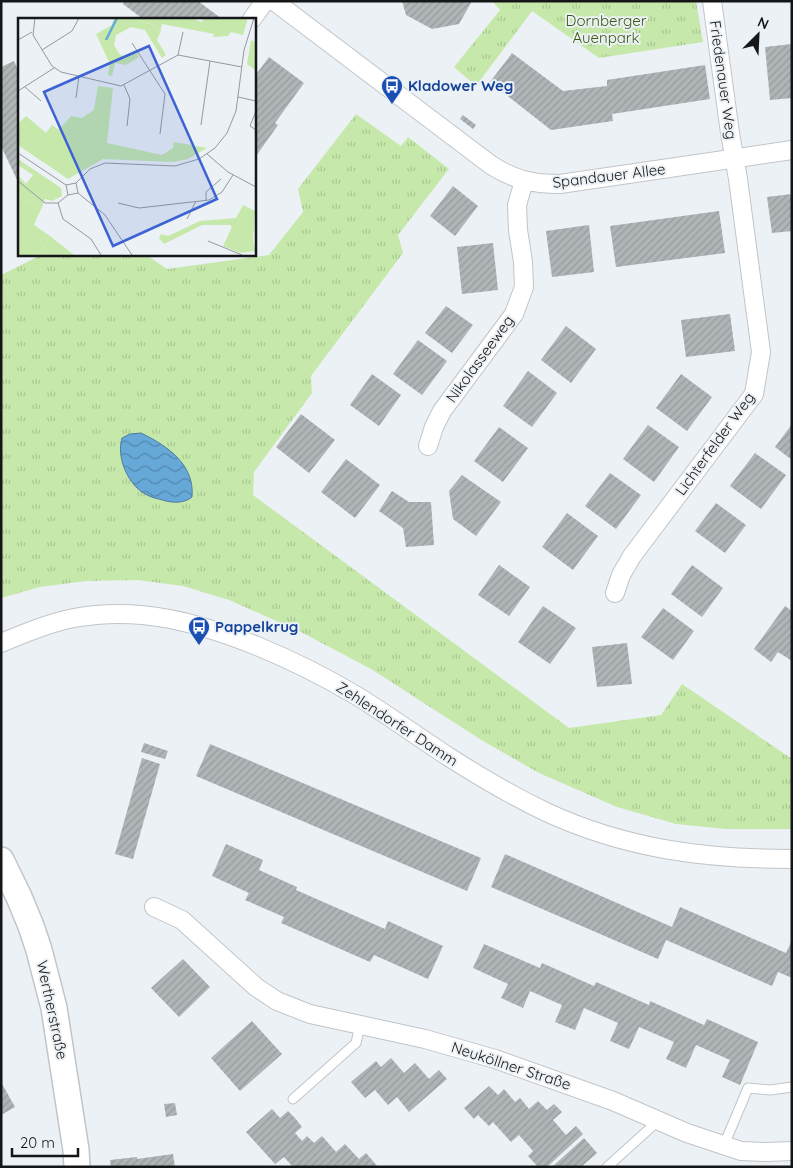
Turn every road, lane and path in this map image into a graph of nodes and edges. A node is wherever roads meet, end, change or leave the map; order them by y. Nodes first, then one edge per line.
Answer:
1 (265, 1) edge
2 (274, 1) edge
3 (712, 1) edge
4 (253, 18) edge
5 (792, 150) edge
6 (734, 159) junction
7 (524, 181) junction
8 (428, 446) dead end
9 (616, 593) dead end
10 (1, 643) edge
11 (792, 859) edge
12 (1, 860) edge
13 (154, 908) dead end
14 (360, 1025) junction
15 (792, 1087) edge
16 (293, 1099) dead end
17 (658, 1121) junction
18 (724, 1146) junction
19 (792, 1151) edge
20 (77, 1167) edge
21 (607, 1167) edge

1 - 4 street
2 - 7 street, Spandauer Allee
3 - 6 street, Friedenauer Weg
5 - 6 street, Spandauer Allee
6 - 7 street, Spandauer Allee
6 - 9 street, Lichterfelder Weg
7 - 8 street, Nikolasseeweg
10 - 11 street, Zehlendorfer Damm
12 - 20 main road, Wertherstraße
13 - 14 street, Neuköllner Straße
14 - 16 lane
14 - 17 street, Neuköllner Straße
15 - 18 lane
17 - 18 street, Neuköllner Straße
17 - 21 lane
18 - 19 street, Neuköllner Straße

